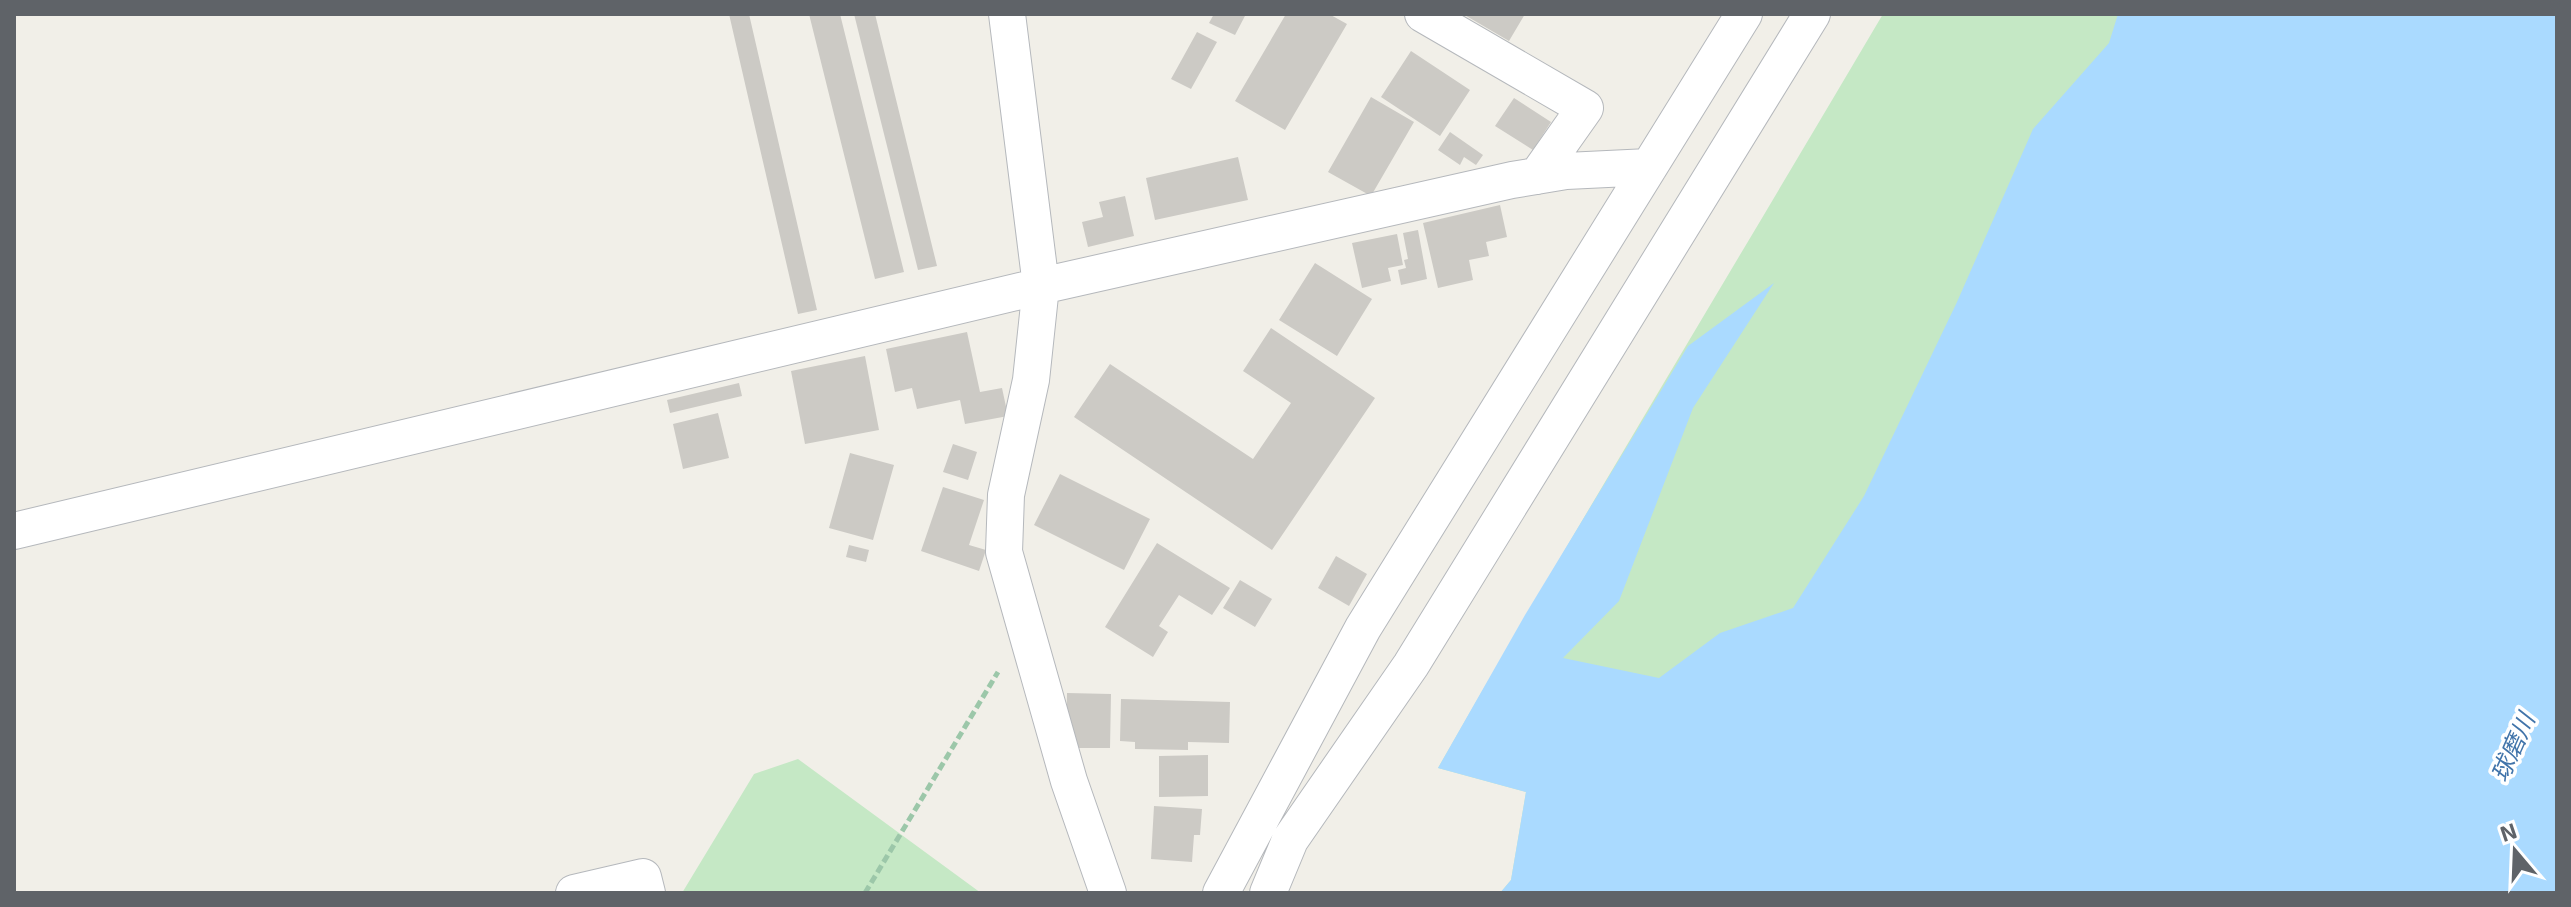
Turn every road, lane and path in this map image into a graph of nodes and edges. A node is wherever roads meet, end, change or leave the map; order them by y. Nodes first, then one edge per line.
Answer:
1 (1007, 14) edge
2 (1423, 14) edge
3 (1744, 14) edge
4 (1812, 14) edge
5 (1649, 167) junction
6 (1537, 176) junction
7 (1041, 286) junction
8 (14, 531) edge
9 (1027, 638) junction
10 (574, 893) edge
11 (647, 893) edge
12 (865, 893) edge
13 (1108, 893) edge
14 (1221, 893) edge
15 (1268, 893) edge

1 - 7 street
2 - 6 street
3 - 5 street
4 - 15 street
5 - 6 street
5 - 14 street
6 - 7 street
7 - 8 street
7 - 9 street
9 - 12 path
9 - 13 street
10 - 11 street

